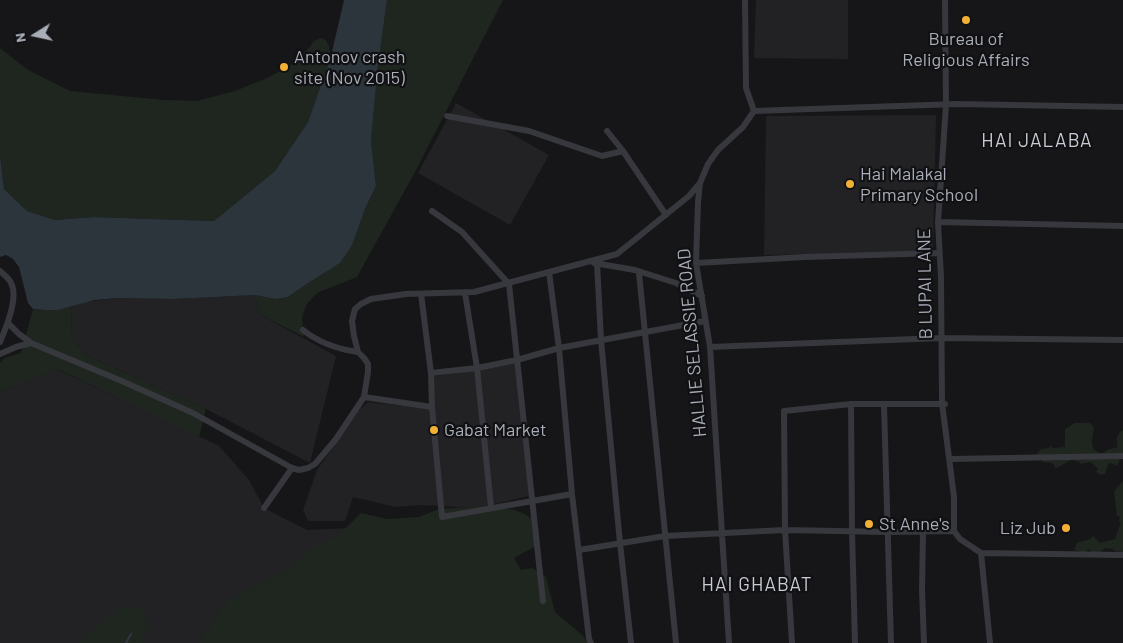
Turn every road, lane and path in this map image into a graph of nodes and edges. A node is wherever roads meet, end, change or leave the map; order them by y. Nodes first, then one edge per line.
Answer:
1 (745, 0) edge
2 (945, 0) edge
3 (946, 105) junction
4 (1123, 107) edge
5 (754, 110) junction
6 (447, 116) dead end
7 (607, 131) dead end
8 (623, 151) junction
9 (700, 183) junction
10 (432, 211) dead end
11 (666, 215) junction
12 (938, 222) junction
13 (1123, 226) edge
14 (939, 253) junction
15 (597, 263) junction
16 (696, 263) junction
17 (570, 266) junction
18 (0, 271) edge
19 (550, 272) junction
20 (639, 273) junction
21 (509, 284) junction
22 (465, 293) junction
23 (422, 294) junction
24 (702, 296) junction
25 (706, 321) junction
26 (8, 323) junction
27 (303, 330) dead end
28 (645, 333) junction
29 (941, 338) junction
30 (601, 340) junction
31 (1123, 340) edge
32 (0, 342) edge
33 (31, 343) junction
34 (710, 347) junction
35 (559, 348) junction
36 (358, 352) junction
37 (0, 354) edge
38 (517, 360) junction
39 (477, 368) junction
40 (431, 372) junction
41 (364, 397) junction
42 (942, 403) junction
43 (851, 404) junction
44 (884, 406) junction
45 (432, 407) junction
46 (1123, 456) edge
47 (950, 459) junction
48 (292, 468) junction
49 (572, 494) junction
50 (532, 500) junction
51 (491, 507) junction
52 (264, 508) dead end
53 (785, 530) junction
54 (852, 531) junction
55 (954, 531) junction
56 (887, 532) junction
57 (923, 532) junction
58 (723, 533) junction
59 (665, 536) junction
60 (620, 543) junction
61 (578, 550) junction
62 (981, 554) junction
63 (1123, 555) edge
64 (543, 601) dead end
65 (591, 643) edge
66 (631, 643) edge
67 (676, 643) edge
68 (729, 643) edge
69 (792, 643) edge
70 (855, 643) edge
71 (891, 643) edge
72 (924, 643) edge
73 (990, 643) edge

1 - 5 street
2 - 3 street, B LUPAI LANE
3 - 4 street
3 - 5 street
3 - 12 street, B LUPAI LANE
5 - 9 street, HALLIE SELASSIE ROAD
6 - 8 street
7 - 8 street
8 - 11 street
9 - 11 street
9 - 16 street, HALLIE SELASSIE ROAD
10 - 21 street
11 - 17 street
12 - 13 street
12 - 14 street, B LUPAI LANE
14 - 16 street
14 - 29 street, B LUPAI LANE
15 - 17 street
15 - 20 street
15 - 30 street
16 - 24 street, HALLIE SELASSIE ROAD
17 - 19 street
18 - 26 street
19 - 21 street
19 - 35 street
20 - 24 street
20 - 28 street
21 - 22 street
21 - 38 street
22 - 23 street
22 - 39 street
23 - 36 street
23 - 40 street
24 - 25 street, HALLIE SELASSIE ROAD
25 - 28 street
25 - 34 street, HALLIE SELASSIE ROAD
26 - 32 street
26 - 33 street
27 - 36 street
28 - 30 street
28 - 59 street
29 - 31 street
29 - 34 street
29 - 42 street, B LUPAI LANE
30 - 35 street
30 - 60 street
33 - 37 street
33 - 48 street
34 - 58 street, HALLIE SELASSIE ROAD
35 - 38 street
35 - 49 street
36 - 41 street
38 - 39 street
38 - 50 street
39 - 40 street
39 - 51 street
40 - 45 street
41 - 45 street
41 - 48 street
42 - 44 street
42 - 47 street, B LUPAI LANE
43 - 44 street
43 - 53 street
43 - 54 street
44 - 56 street
45 - 51 street
46 - 47 street
47 - 55 street, B LUPAI LANE
48 - 52 street
49 - 50 street
49 - 61 street
50 - 51 street
50 - 64 street
53 - 54 street
53 - 58 street
53 - 69 street
54 - 56 street
54 - 70 street
55 - 57 street
55 - 62 street
56 - 57 street
56 - 71 street
57 - 72 street
58 - 59 street
58 - 68 street, HALLIE SELASSIE ROAD
59 - 60 street
59 - 67 street
60 - 61 street
60 - 66 street
61 - 65 street
62 - 63 street
62 - 73 street

